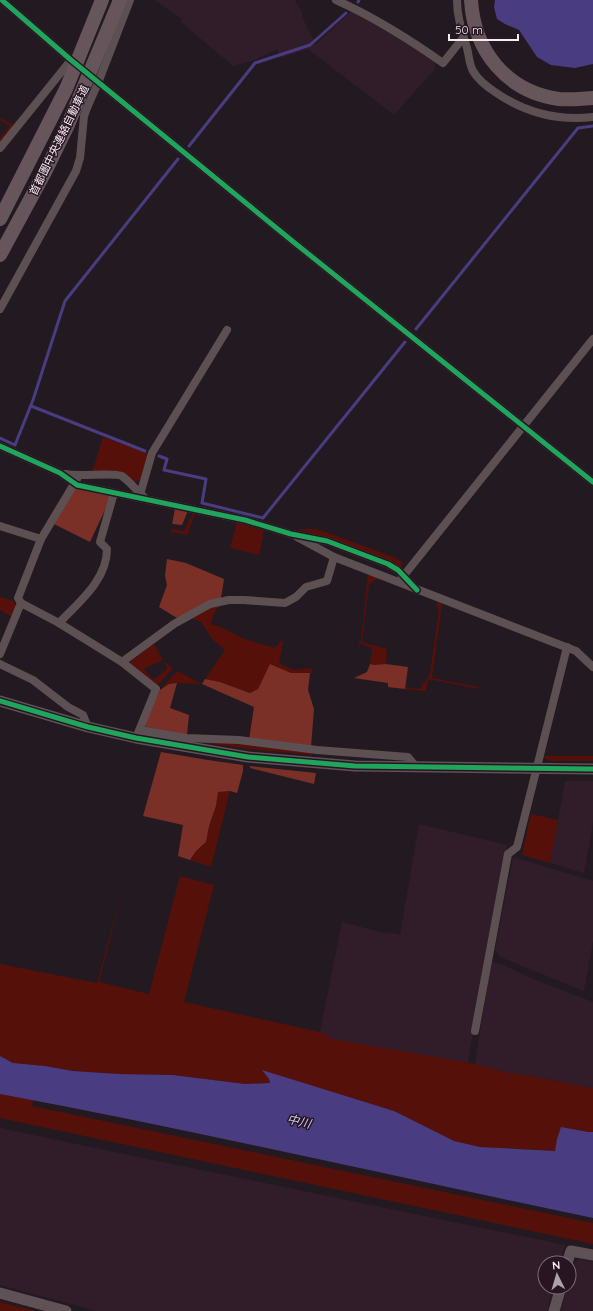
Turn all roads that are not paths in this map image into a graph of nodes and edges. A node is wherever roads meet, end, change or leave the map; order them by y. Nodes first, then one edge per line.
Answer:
1 (2, 0) edge
2 (102, 0) edge
3 (120, 0) edge
4 (130, 0) edge
5 (336, 0) edge
6 (457, 0) edge
7 (471, 0) edge
8 (479, 0) edge
9 (463, 38) junction
10 (489, 50) junction
11 (71, 60) junction
12 (98, 83) junction
13 (593, 88) edge
14 (593, 98) edge
15 (593, 117) edge
16 (0, 148) edge
17 (0, 219) edge
18 (0, 256) edge
19 (0, 309) edge
20 (227, 330) dead end
21 (593, 339) edge
22 (523, 426) junction
23 (0, 446) edge
24 (76, 480) junction
25 (593, 482) edge
26 (114, 493) junction
27 (139, 495) junction
28 (0, 526) edge
29 (291, 534) junction
30 (41, 539) junction
31 (334, 557) junction
32 (403, 575) junction
33 (398, 583) junction
34 (417, 590) junction
35 (21, 603) junction
36 (59, 623) junction
37 (567, 647) junction
38 (0, 654) edge
39 (122, 662) junction
40 (0, 664) edge
41 (593, 666) edge
42 (0, 701) edge
43 (88, 727) junction
44 (138, 734) junction
45 (417, 768) junction
46 (537, 770) junction
47 (593, 770) edge
48 (475, 1031) dead end
49 (569, 1255) edge
50 (593, 1255) edge
51 (0, 1293) edge
52 (559, 1295) edge
53 (66, 1311) edge
54 (554, 1311) edge

1 - 11 street
2 - 17 highway, 首都圏中央連絡自動車道, bridge
3 - 18 highway, 首都圏中央連絡自動車道, bridge
4 - 12 street
5 - 9 street
6 - 9 street
7 - 10 highway
8 - 10 highway
9 - 15 street
10 - 13 highway
10 - 14 highway
11 - 12 street
11 - 16 street
12 - 19 street
12 - 22 street
20 - 27 street
21 - 22 street
22 - 25 street
22 - 32 street
23 - 24 street
24 - 26 street
24 - 27 street
24 - 30 street
26 - 27 street
26 - 36 street
27 - 29 street
28 - 30 street
29 - 31 street
29 - 32 street
30 - 35 street
31 - 33 street
31 - 39 street
32 - 33 street
32 - 34 street
33 - 34 street
34 - 37 street
35 - 36 street
35 - 38 street
36 - 39 street
37 - 41 street
37 - 46 street
39 - 44 street
40 - 43 street
42 - 43 street
43 - 44 street
44 - 45 street
44 - 45 street
45 - 46 street
46 - 47 street
46 - 48 street
49 - 50 street
51 - 53 street
52 - 54 street

